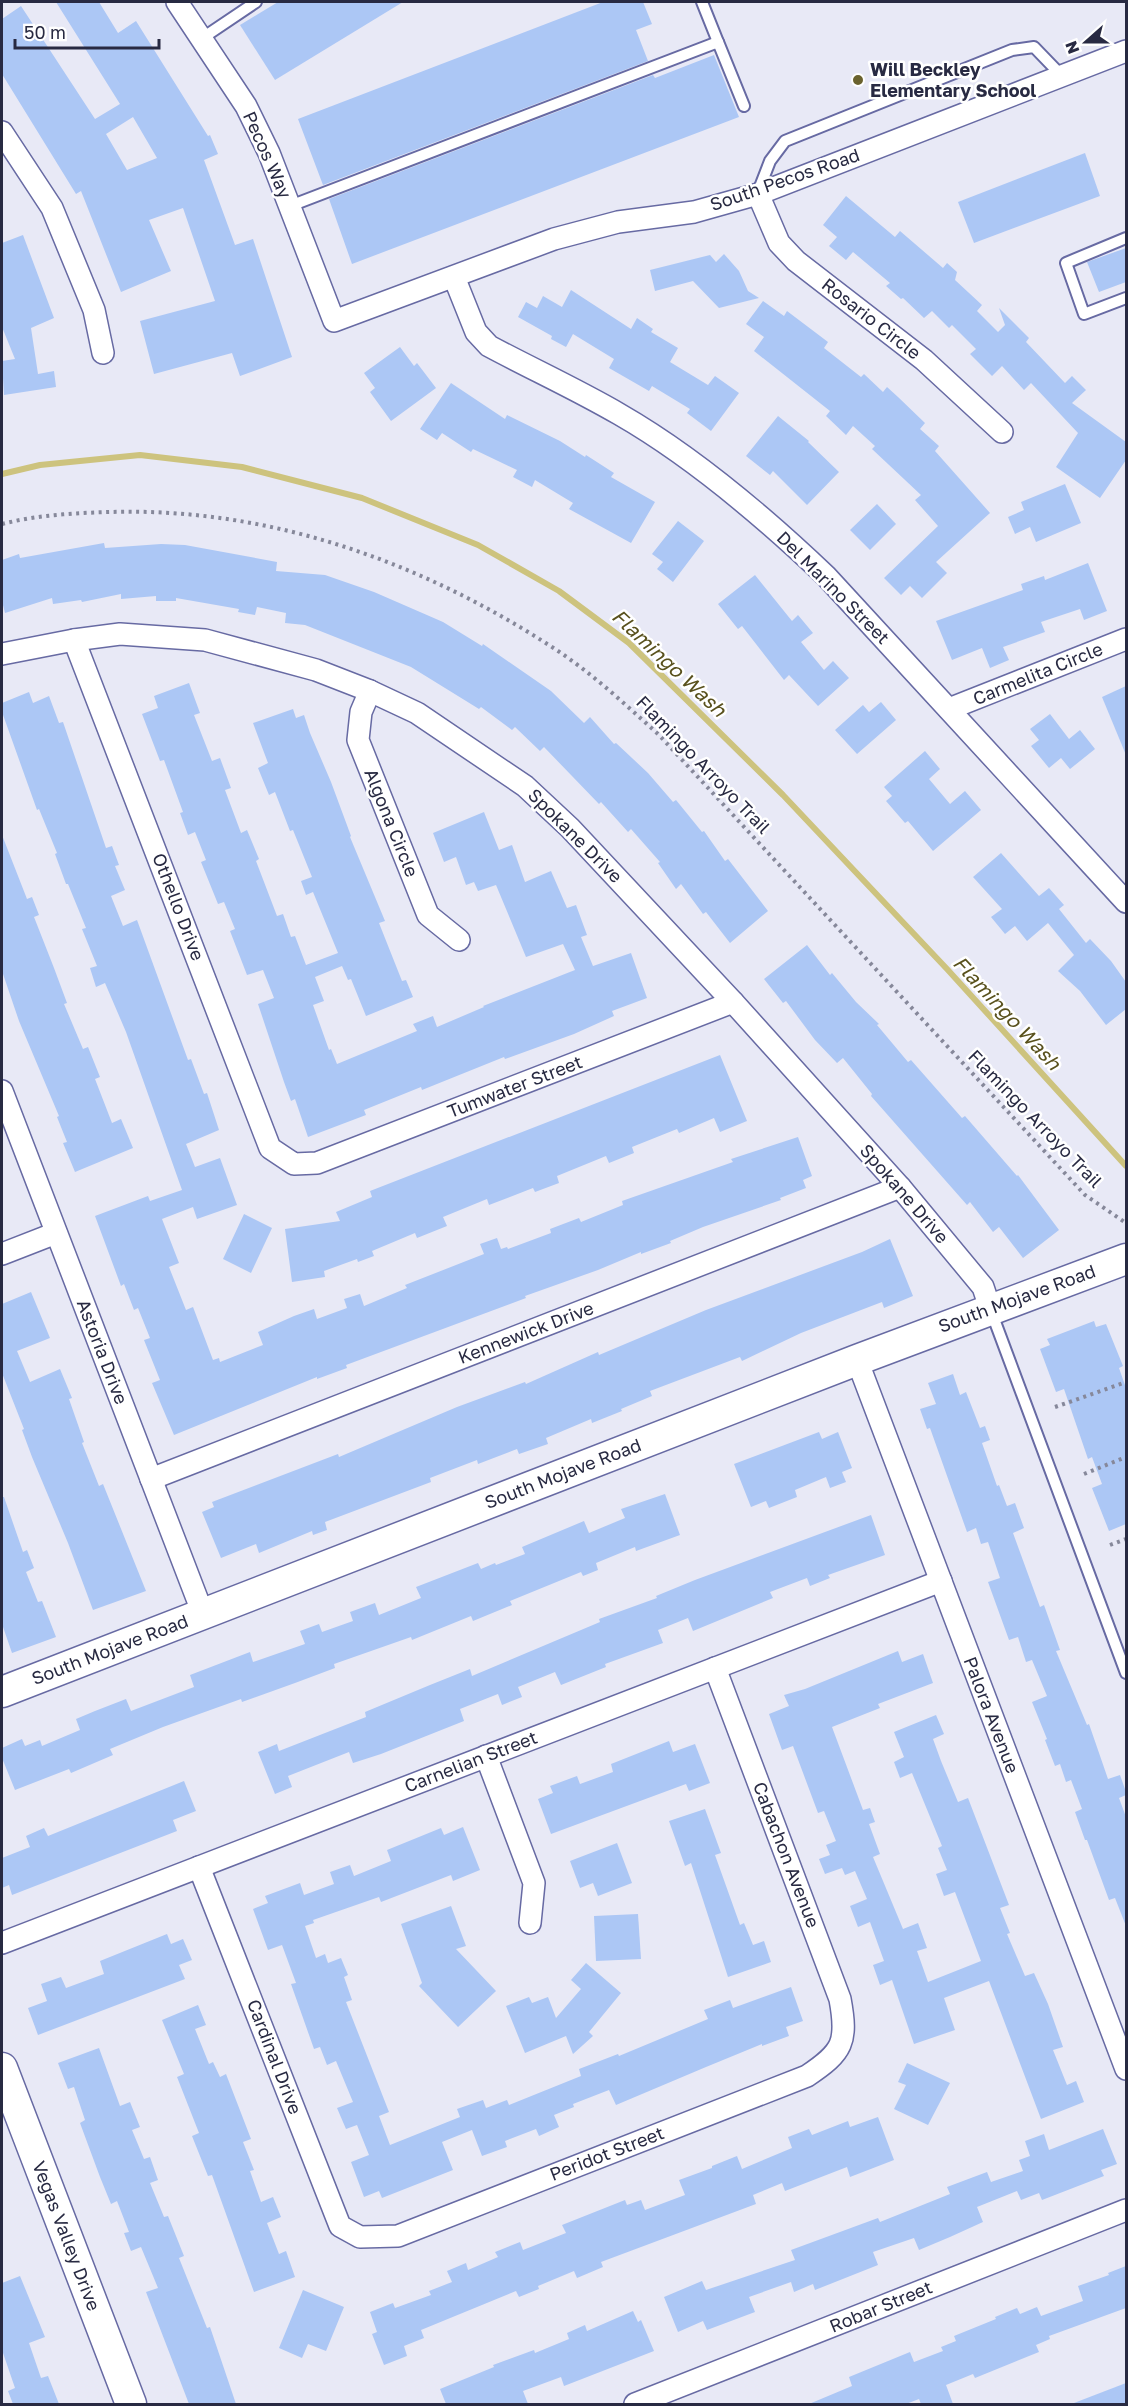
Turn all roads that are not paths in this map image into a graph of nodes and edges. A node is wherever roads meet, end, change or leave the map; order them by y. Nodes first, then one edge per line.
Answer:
1 (177, 2) edge
2 (256, 2) edge
3 (702, 2) edge
4 (201, 39) junction
5 (718, 42) junction
6 (1126, 51) edge
7 (1062, 76) junction
8 (744, 106) dead end
9 (2, 132) edge
10 (758, 194) junction
11 (290, 206) junction
12 (1126, 238) edge
13 (454, 277) junction
14 (1126, 298) edge
15 (334, 321) joint
16 (103, 353) dead end
17 (1002, 432) dead end
18 (1126, 639) edge
19 (74, 640) junction
20 (2, 654) edge
21 (370, 691) junction
22 (949, 709) junction
23 (1118, 880) edge
24 (1126, 902) edge
25 (459, 940) dead end
26 (734, 1002) junction
27 (2, 1091) edge
28 (294, 1164) joint
29 (900, 1188) junction
30 (56, 1233) junction
31 (2, 1254) edge
32 (1126, 1259) edge
33 (990, 1308) junction
34 (857, 1359) junction
35 (151, 1479) junction
36 (941, 1581) junction
37 (203, 1614) junction
38 (715, 1668) junction
39 (1126, 1673) edge
40 (2, 1692) edge
41 (486, 1756) junction
42 (199, 1867) junction
43 (530, 1923) dead end
44 (2, 1943) edge
45 (842, 2044) joint
46 (2, 2068) edge
47 (1126, 2069) edge
48 (1126, 2210) edge
49 (360, 2237) joint
50 (131, 2404) edge
51 (635, 2404) edge

1 - 4 street, Pecos Way
2 - 4 lane
3 - 5 lane
4 - 11 street, Pecos Way
5 - 8 lane
5 - 11 lane
6 - 7 street, South Pecos Road
7 - 10 street, South Pecos Road
7 - 10 lane
9 - 16 street
10 - 13 street, South Pecos Road
10 - 17 street, Rosario Circle
11 - 15 street, Pecos Way
12 - 14 lane
13 - 15 street, South Pecos Road
13 - 22 street, Del Marino Street
18 - 22 street, Carmelita Circle
19 - 20 street, Spokane Drive
19 - 21 street, Spokane Drive
19 - 28 street, Othello Drive
21 - 25 street, Algona Circle
21 - 26 street, Spokane Drive
22 - 23 street, Del Marino Street
23 - 24 street, Del Marino Street
26 - 28 street, Tumwater Street
26 - 29 street, Spokane Drive
27 - 30 street, Astoria Drive
29 - 33 street, Spokane Drive
29 - 35 street, Kennewick Drive
30 - 31 street
30 - 35 street, Astoria Drive
32 - 33 street, South Mojave Road
33 - 34 street, South Mojave Road
33 - 39 lane
34 - 36 street, Palora Avenue
34 - 37 street, South Mojave Road
35 - 37 street, Astoria Drive
36 - 38 street, Carnelian Street
36 - 47 street, Palora Avenue
37 - 40 street, South Mojave Road
38 - 41 street, Carnelian Street
38 - 45 street, Cabachon Avenue
41 - 42 street, Carnelian Street
41 - 43 street
42 - 44 street, Carnelian Street
42 - 49 street, Cardinal Drive
45 - 49 street, Peridot Street
46 - 50 street, Vegas Valley Drive
48 - 51 street, Robar Street

